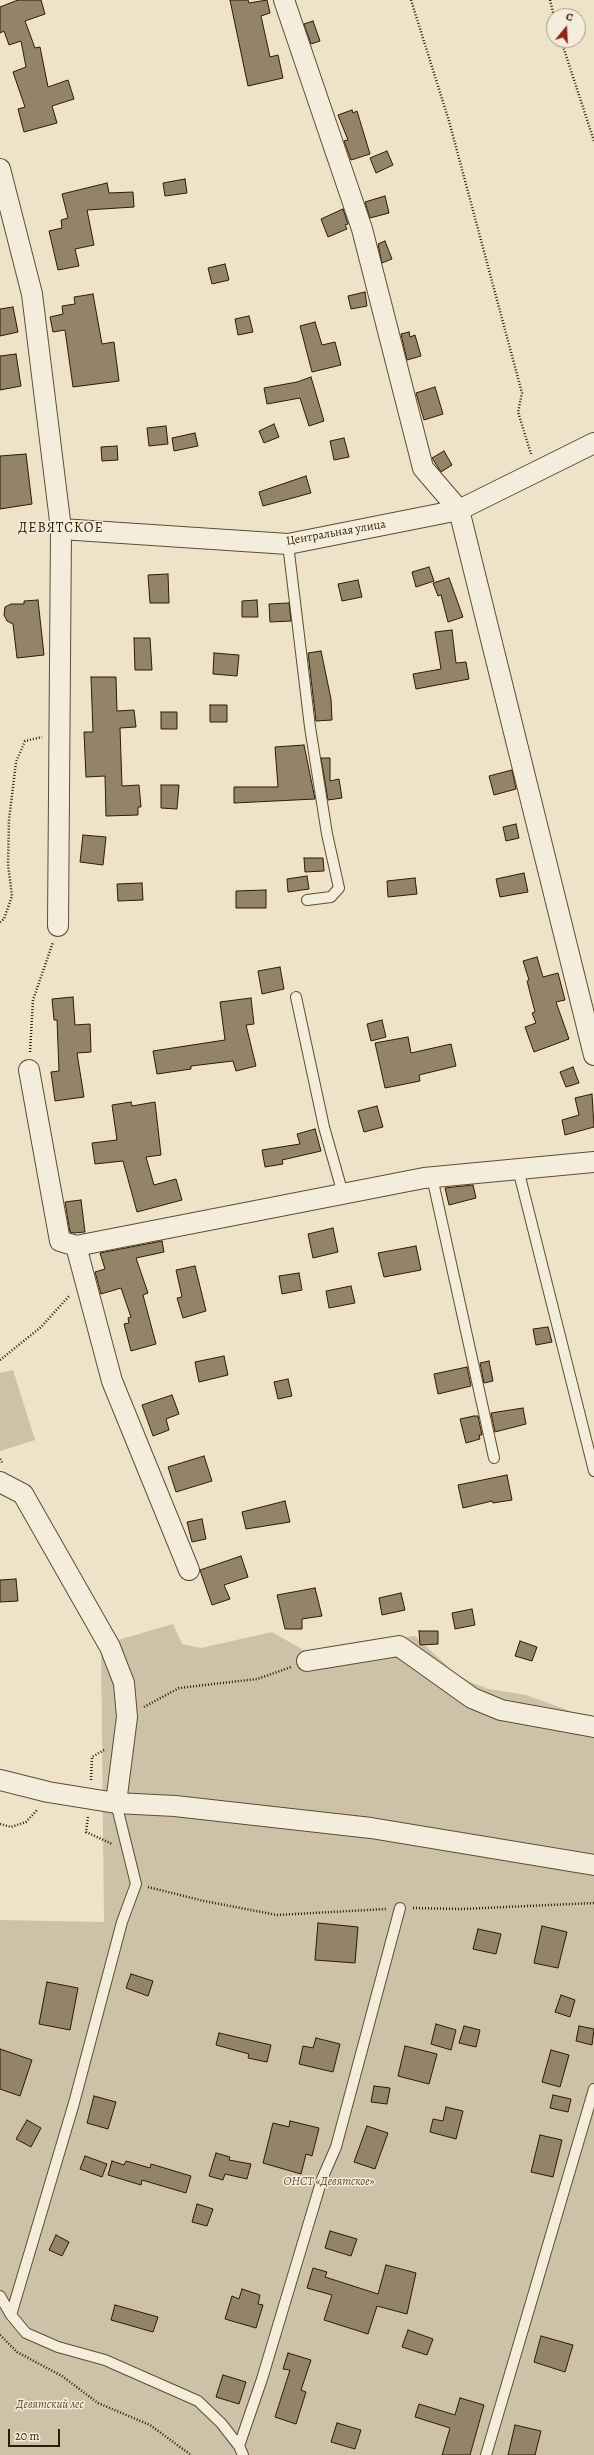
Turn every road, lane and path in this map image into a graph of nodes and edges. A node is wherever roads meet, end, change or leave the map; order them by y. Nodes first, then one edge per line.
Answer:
1 (284, 0) edge
2 (411, 0) edge
3 (564, 48) edge
4 (594, 141) edge
5 (0, 169) edge
6 (594, 443) edge
7 (537, 471) junction
8 (458, 510) junction
9 (61, 529) junction
10 (288, 544) junction
11 (60, 733) junction
12 (307, 900) dead end
13 (0, 922) edge
14 (58, 926) joint
15 (296, 997) dead end
16 (594, 1055) edge
17 (29, 1070) joint
18 (594, 1162) edge
19 (518, 1169) junction
20 (432, 1177) junction
21 (344, 1194) junction
22 (76, 1246) junction
23 (84, 1279) junction
24 (0, 1360) edge
25 (494, 1458) dead end
26 (594, 1471) edge
27 (0, 1482) edge
28 (189, 1570) dead end
29 (307, 1661) joint
30 (127, 1716) junction
31 (594, 1727) edge
32 (0, 1780) edge
33 (48, 1792) junction
34 (116, 1803) junction
35 (0, 1824) edge
36 (594, 1865) edge
37 (136, 1884) junction
38 (594, 1903) edge
39 (400, 1908) junction
40 (594, 2090) edge
41 (0, 2296) edge
42 (11, 2315) junction
43 (0, 2335) edge
44 (241, 2451) edge
45 (191, 2455) edge
46 (486, 2455) edge

1 - 8 street
2 - 7 path
3 - 4 path
5 - 9 street
6 - 7 street, Центральная улица
7 - 8 street, Центральная улица
8 - 10 street, Центральная улица
8 - 16 street
9 - 10 street, Центральная улица
9 - 11 street
10 - 12 lane
11 - 13 path
11 - 14 street
14 - 17 path
15 - 21 lane
17 - 22 street
18 - 19 street
19 - 20 street
19 - 26 lane
20 - 21 street
20 - 25 lane
21 - 22 street
22 - 23 street
23 - 24 path
23 - 28 street
27 - 30 street
29 - 30 path
29 - 31 street
30 - 34 street
32 - 33 street
33 - 34 street
33 - 35 path
34 - 36 street
34 - 37 lane
37 - 39 path
37 - 42 lane
38 - 39 path
39 - 44 lane
40 - 46 lane
41 - 42 lane
42 - 44 lane
43 - 45 path

